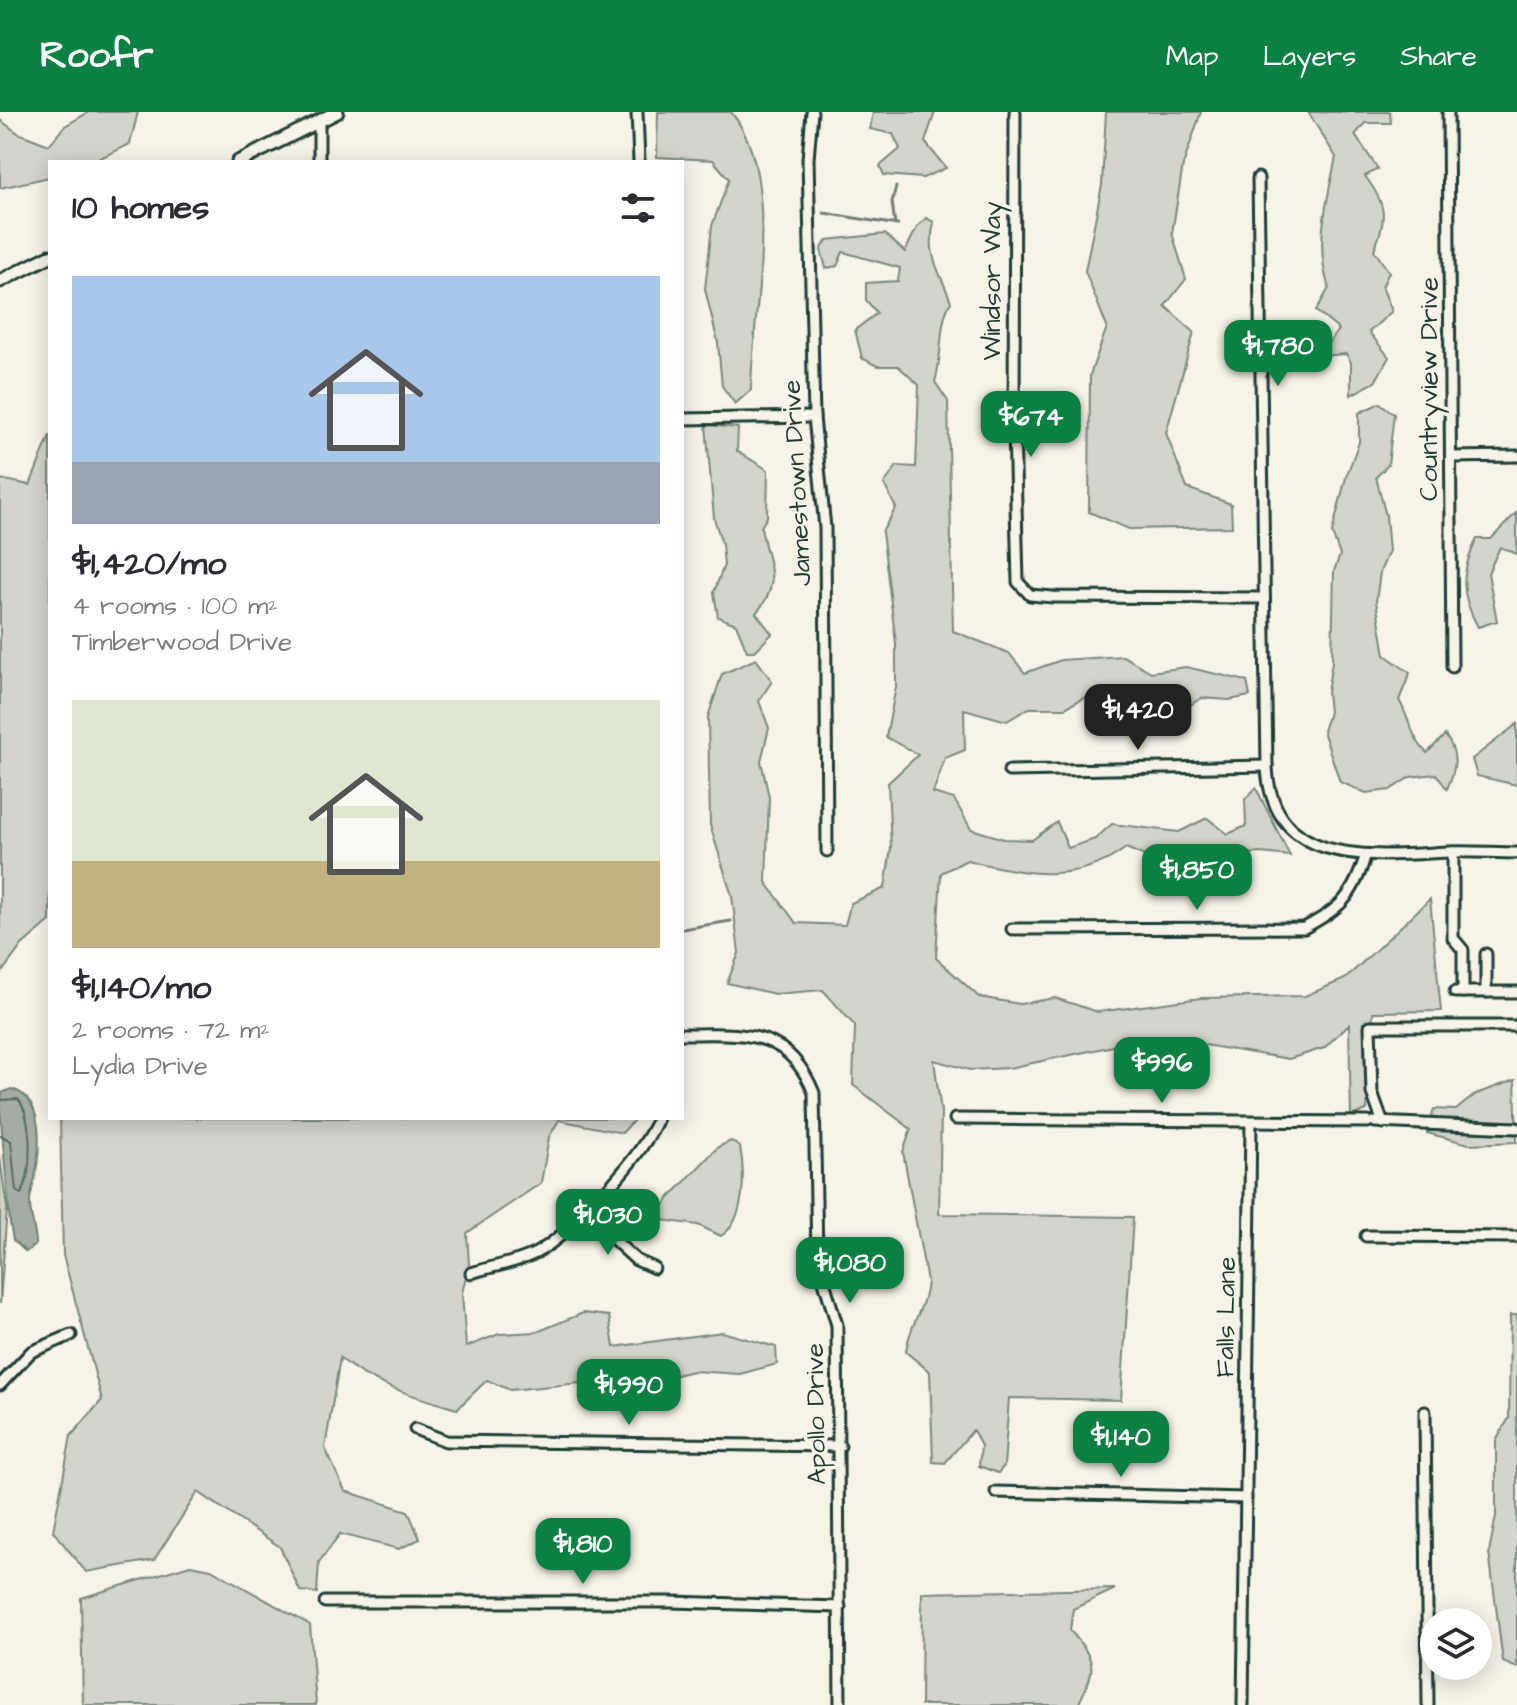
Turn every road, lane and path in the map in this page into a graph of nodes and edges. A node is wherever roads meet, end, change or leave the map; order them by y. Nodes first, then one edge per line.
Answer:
1 (337, 112) edge
2 (637, 112) edge
3 (812, 112) edge
4 (1015, 112) edge
5 (1448, 112) edge
6 (319, 121) junction
7 (242, 160) edge
8 (319, 160) edge
9 (639, 160) edge
10 (1258, 178) dead end
11 (48, 257) edge
12 (0, 281) edge
13 (814, 417) junction
14 (684, 419) edge
15 (1517, 456) edge
16 (1451, 457) junction
17 (1264, 598) junction
18 (1452, 667) dead end
19 (1267, 766) junction
20 (1009, 771) dead end
21 (827, 851) dead end
22 (1453, 852) junction
23 (1517, 853) edge
24 (1365, 857) junction
25 (1012, 929) dead end
26 (1486, 954) dead end
27 (1486, 992) junction
28 (1517, 992) edge
29 (1517, 1026) edge
30 (684, 1034) edge
31 (955, 1119) dead end
32 (657, 1120) edge
33 (1251, 1122) junction
34 (1376, 1123) junction
35 (1517, 1128) edge
36 (584, 1212) junction
37 (1366, 1236) dead end
38 (1517, 1237) edge
39 (654, 1268) dead end
40 (471, 1273) dead end
41 (71, 1335) dead end
42 (0, 1385) edge
43 (1425, 1412) dead end
44 (415, 1429) dead end
45 (840, 1446) junction
46 (996, 1492) dead end
47 (1246, 1498) junction
48 (325, 1602) dead end
49 (840, 1607) junction
50 (840, 1705) edge
51 (1243, 1705) edge
52 (1428, 1705) edge

1 - 6 street
2 - 9 street
3 - 13 street, Jamestown Drive
4 - 17 street, Windsor Way
5 - 16 street, Countryview Drive
6 - 7 street
6 - 8 street
10 - 17 street
11 - 12 street
13 - 14 street
13 - 21 street, Jamestown Drive
15 - 16 street
16 - 18 street, Countryview Drive
17 - 19 street
19 - 20 street
19 - 24 street
22 - 23 street
22 - 24 street
22 - 27 street
24 - 25 street
26 - 27 street
27 - 28 street
29 - 34 street
30 - 45 street, Apollo Drive
31 - 33 street
32 - 36 street
33 - 34 street
33 - 47 street, Falls Lane
34 - 35 street
36 - 39 street
36 - 40 street
37 - 38 street
41 - 42 street
43 - 52 street
44 - 45 street
45 - 49 street, Apollo Drive
46 - 47 street
47 - 51 street, Falls Lane
48 - 49 street
49 - 50 street, Apollo Drive

